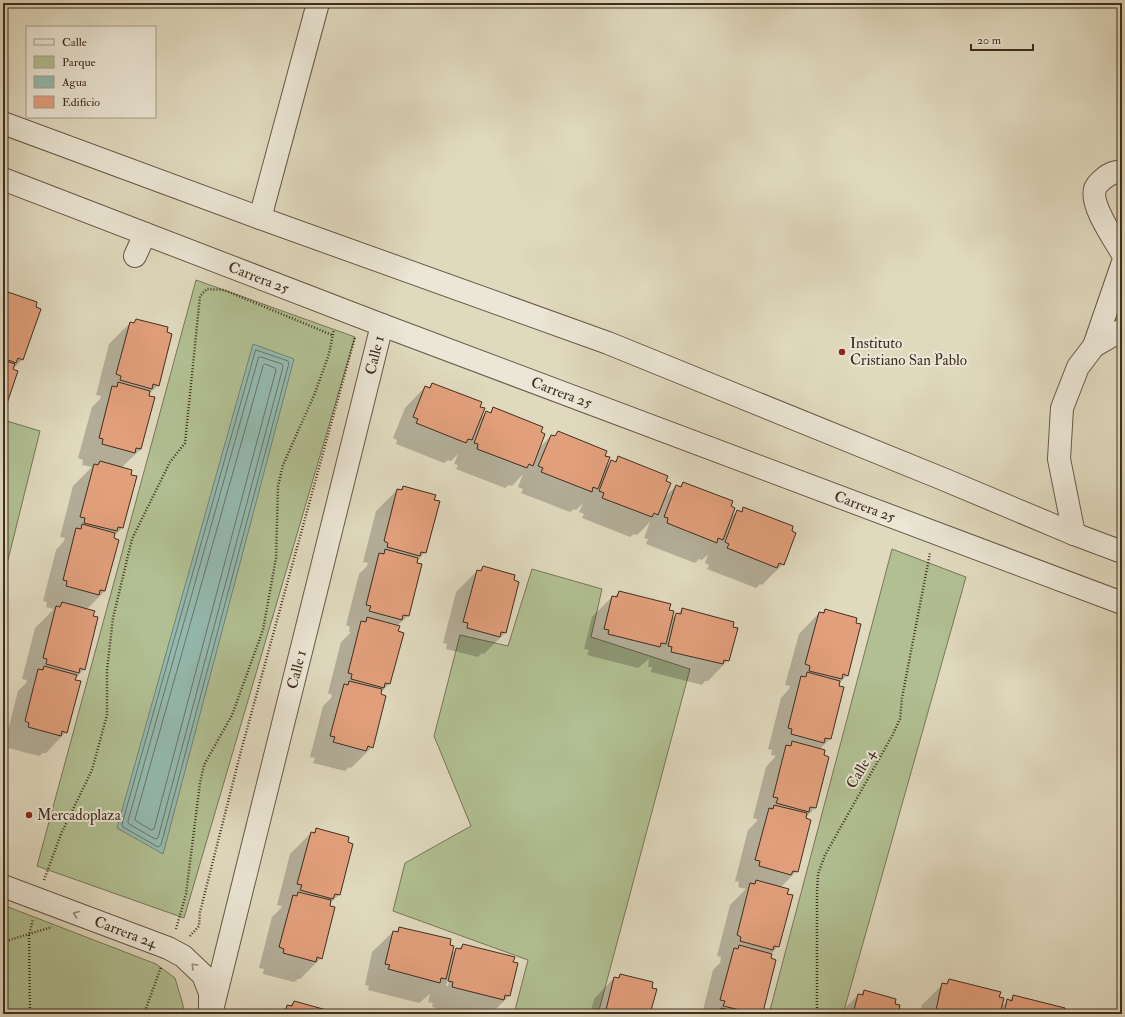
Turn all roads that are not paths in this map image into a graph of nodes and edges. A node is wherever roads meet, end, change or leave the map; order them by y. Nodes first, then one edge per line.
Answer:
1 (318, 3) edge
2 (3, 123) edge
3 (1122, 171) edge
4 (3, 179) edge
5 (260, 218) junction
6 (145, 234) junction
7 (1122, 253) edge
8 (135, 256) dead end
9 (1122, 265) edge
10 (382, 325) junction
11 (1122, 330) edge
12 (1094, 346) junction
13 (1074, 534) junction
14 (1122, 552) edge
15 (1122, 603) edge
16 (3, 886) edge
17 (210, 1014) edge

1 - 5 street
2 - 5 street
3 - 7 street
4 - 6 street, Carrera 25
5 - 13 street
6 - 8 street
6 - 10 street, Carrera 25
9 - 12 street
10 - 15 street, Carrera 25
10 - 17 street, Calle 1
11 - 12 street
12 - 13 street
13 - 14 street
17 -> 16 street, Carrera 24

